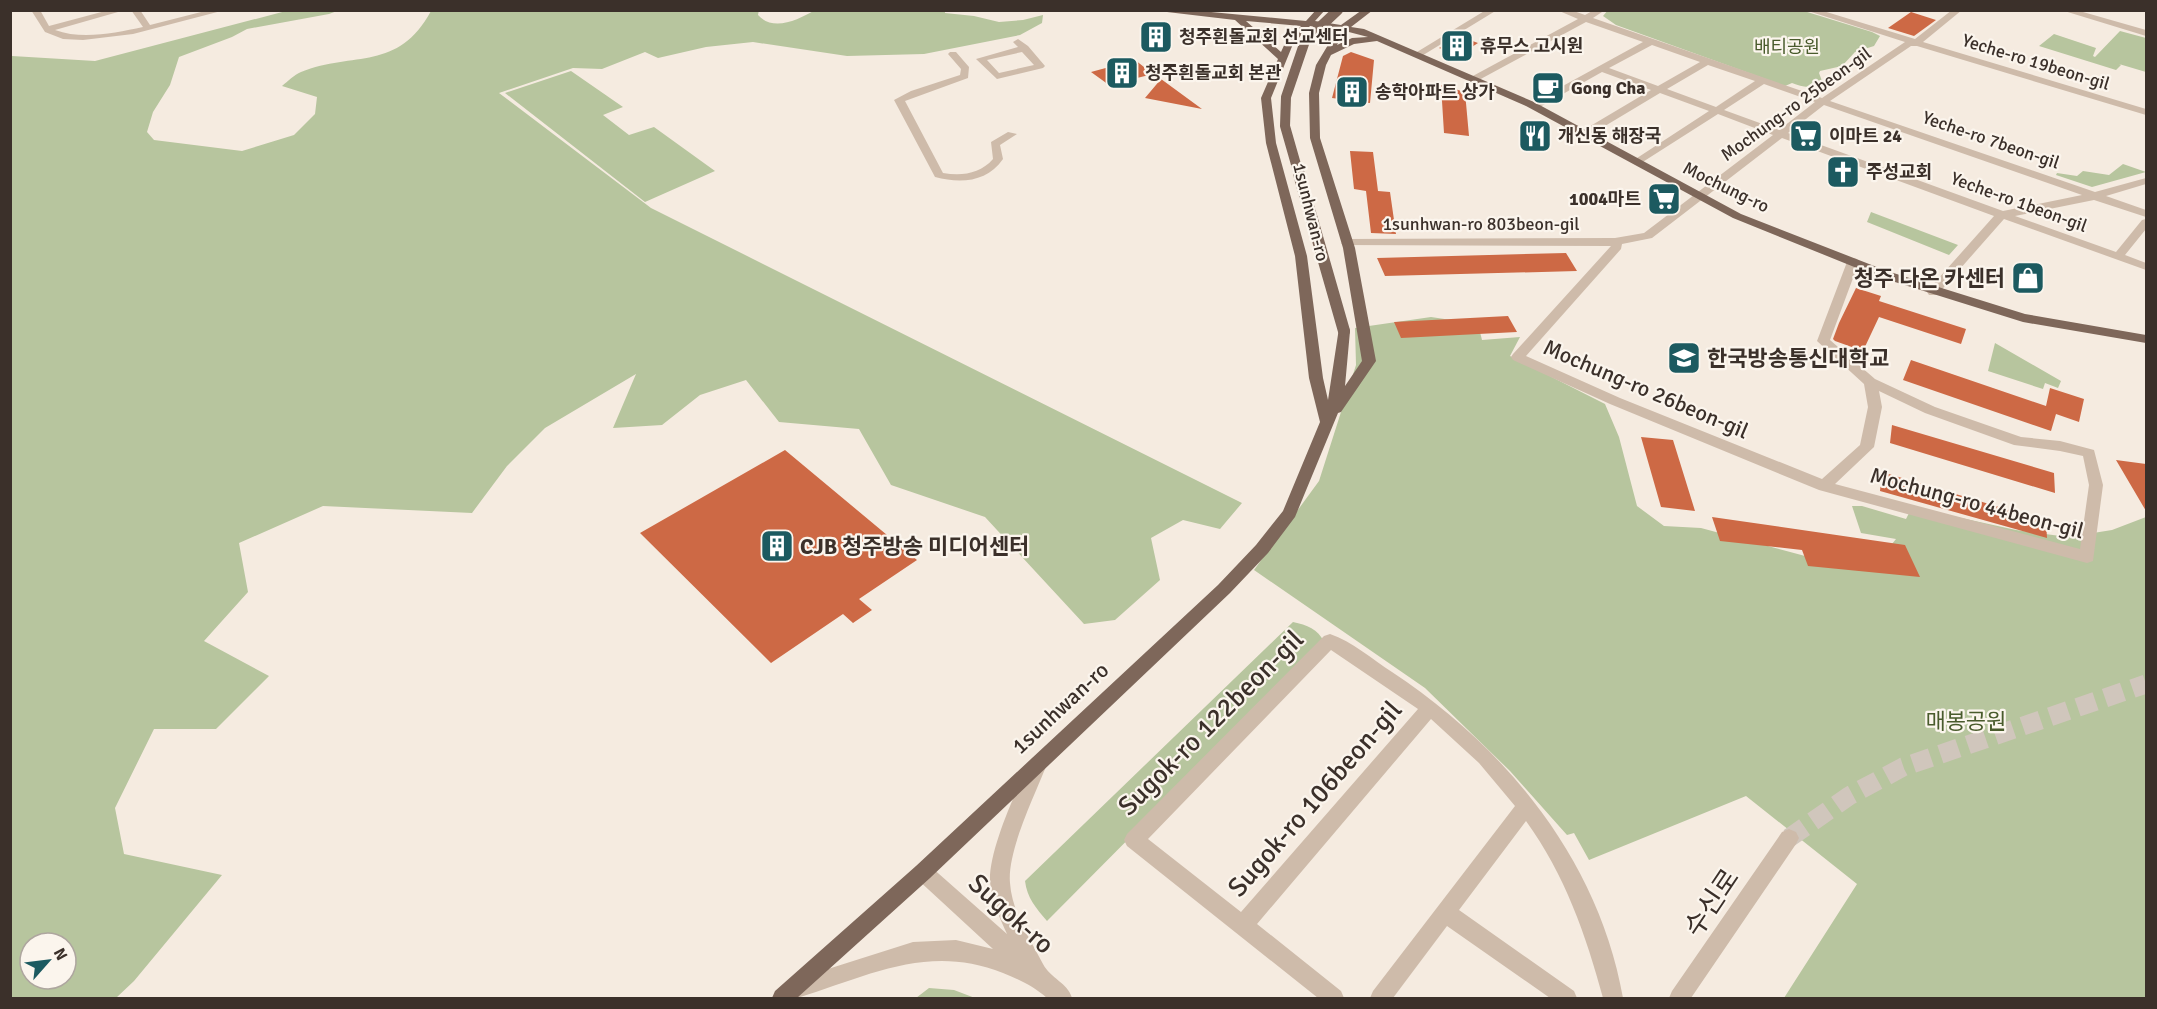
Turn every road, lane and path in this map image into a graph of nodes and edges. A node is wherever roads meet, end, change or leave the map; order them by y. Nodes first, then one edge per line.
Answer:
1 (35, 10) edge
2 (122, 10) edge
3 (135, 10) edge
4 (221, 10) edge
5 (1154, 10) edge
6 (1321, 10) edge
7 (1338, 10) edge
8 (1494, 10) edge
9 (1561, 10) edge
10 (1601, 10) edge
11 (1809, 10) edge
12 (1958, 10) edge
13 (2065, 10) edge
14 (1371, 17) edge
15 (1238, 18) junction
16 (1585, 19) junction
17 (1308, 23) junction
18 (148, 28) junction
19 (1343, 28) junction
20 (47, 29) junction
21 (2146, 33) edge
22 (1650, 42) junction
23 (1391, 44) junction
24 (1916, 44) junction
25 (1022, 45) joint
26 (1328, 53) junction
27 (953, 54) dead end
28 (1417, 55) junction
29 (1282, 58) junction
30 (1706, 62) junction
31 (1602, 69) junction
32 (1474, 79) junction
33 (1762, 81) junction
34 (1658, 90) junction
35 (1823, 101) junction
36 (1534, 106) junction
37 (1717, 112) junction
38 (2146, 112) edge
39 (1586, 133) junction
40 (1012, 134) dead end
41 (1778, 135) junction
42 (1638, 162) junction
43 (2146, 181) edge
44 (1697, 196) junction
45 (2095, 196) junction
46 (2146, 214) edge
47 (2001, 215) junction
48 (2146, 222) edge
49 (1615, 242) junction
50 (1347, 243) junction
51 (2118, 257) junction
52 (1853, 262) junction
53 (2146, 267) edge
54 (1933, 291) junction
55 (2146, 339) edge
56 (1870, 382) junction
57 (1327, 422) junction
58 (1824, 486) junction
59 (1330, 640) joint
60 (1429, 708) junction
61 (1038, 764) junction
62 (1527, 805) junction
63 (1789, 838) tunnel mouth
64 (923, 872) junction
65 (1446, 913) junction
66 (1242, 926) junction
67 (1038, 977) junction
68 (787, 994) edge
69 (1062, 999) edge
70 (1334, 999) edge
71 (1380, 999) edge
72 (1567, 999) edge
73 (1612, 999) edge
74 (1679, 999) edge

1 - 20 street
2 - 20 street
3 - 18 street
4 - 18 street
5 - 15 main road, Mochung-ro
6 - 17 main road, 1sunhwan-ro
7 - 57 main road, 1sunhwan-ro, bridge
8 - 28 street
9 - 16 street, Yeche-ro 7beon-gil
10 - 16 street
11 - 24 street, Yeche-ro 19beon-gil
12 - 24 street, Mochung-ro 25beon-gil
13 - 21 street
14 - 19 main road
14 - 28 main road
15 - 17 main road, Mochung-ro
15 - 29 main road
16 - 22 street, Yeche-ro 7beon-gil
16 - 32 street
17 - 19 main road, Mochung-ro
17 - 29 main road, 1sunhwan-ro
18 - 20 street
19 - 23 main road, Mochung-ro
19 - 26 main road
22 - 30 street, Yeche-ro 7beon-gil
22 - 31 street
23 - 26 main road
23 - 28 main road, Mochung-ro
24 - 35 street, Mochung-ro 25beon-gil
24 - 38 street, Yeche-ro 19beon-gil
25 - 25 street
26 - 50 main road
27 - 40 street
28 - 32 main road, Mochung-ro
29 - 57 main road, 1sunhwan-ro
30 - 33 street, Yeche-ro 7beon-gil
30 - 34 street
31 - 34 street, Yeche-ro 1beon-gil
31 - 36 street
32 - 36 main road, Mochung-ro
33 - 35 street, Yeche-ro 7beon-gil
33 - 37 street
34 - 37 street, Yeche-ro 1beon-gil
34 - 39 street
35 - 41 street, Mochung-ro 25beon-gil
35 - 45 street, Yeche-ro 7beon-gil
36 - 39 main road, Mochung-ro
37 - 41 street, Yeche-ro 1beon-gil
37 - 42 street
39 - 42 main road, Mochung-ro
41 - 44 street, Mochung-ro 25beon-gil
41 - 47 street, Yeche-ro 1beon-gil
42 - 44 main road, Mochung-ro
43 - 45 street
44 - 49 street
44 - 52 main road, Mochung-ro
45 - 46 street, Yeche-ro 7beon-gil
45 - 47 street
47 - 51 street, Yeche-ro 1beon-gil
47 - 54 street
48 - 51 street
49 - 50 street, 1sunhwan-ro 803beon-gil
49 - 58 street, Mochung-ro 26beon-gil
50 - 57 main road
51 - 53 street, Yeche-ro 1beon-gil
52 - 54 main road, Mochung-ro
52 - 56 street
54 - 55 main road, Mochung-ro
56 - 58 street
56 - 58 street, Mochung-ro 44beon-gil
57 - 61 main road, 1sunhwan-ro
59 - 60 street, Sugok-ro 106beon-gil
59 - 66 street, Sugok-ro 122beon-gil
60 - 62 street, Sugok-ro 106beon-gil
60 - 66 street, Sugok-ro 106beon-gil
61 - 64 main road, 1sunhwan-ro
61 - 67 street
62 - 65 street
62 - 73 street, Sugok-ro 106beon-gil
63 - 74 street, 수신로
64 - 67 street, Sugok-ro
64 - 68 main road, 1sunhwan-ro
65 - 71 street
65 - 72 street
66 - 70 street, Sugok-ro 122beon-gil
67 - 68 street
67 - 69 street, Sugok-ro

